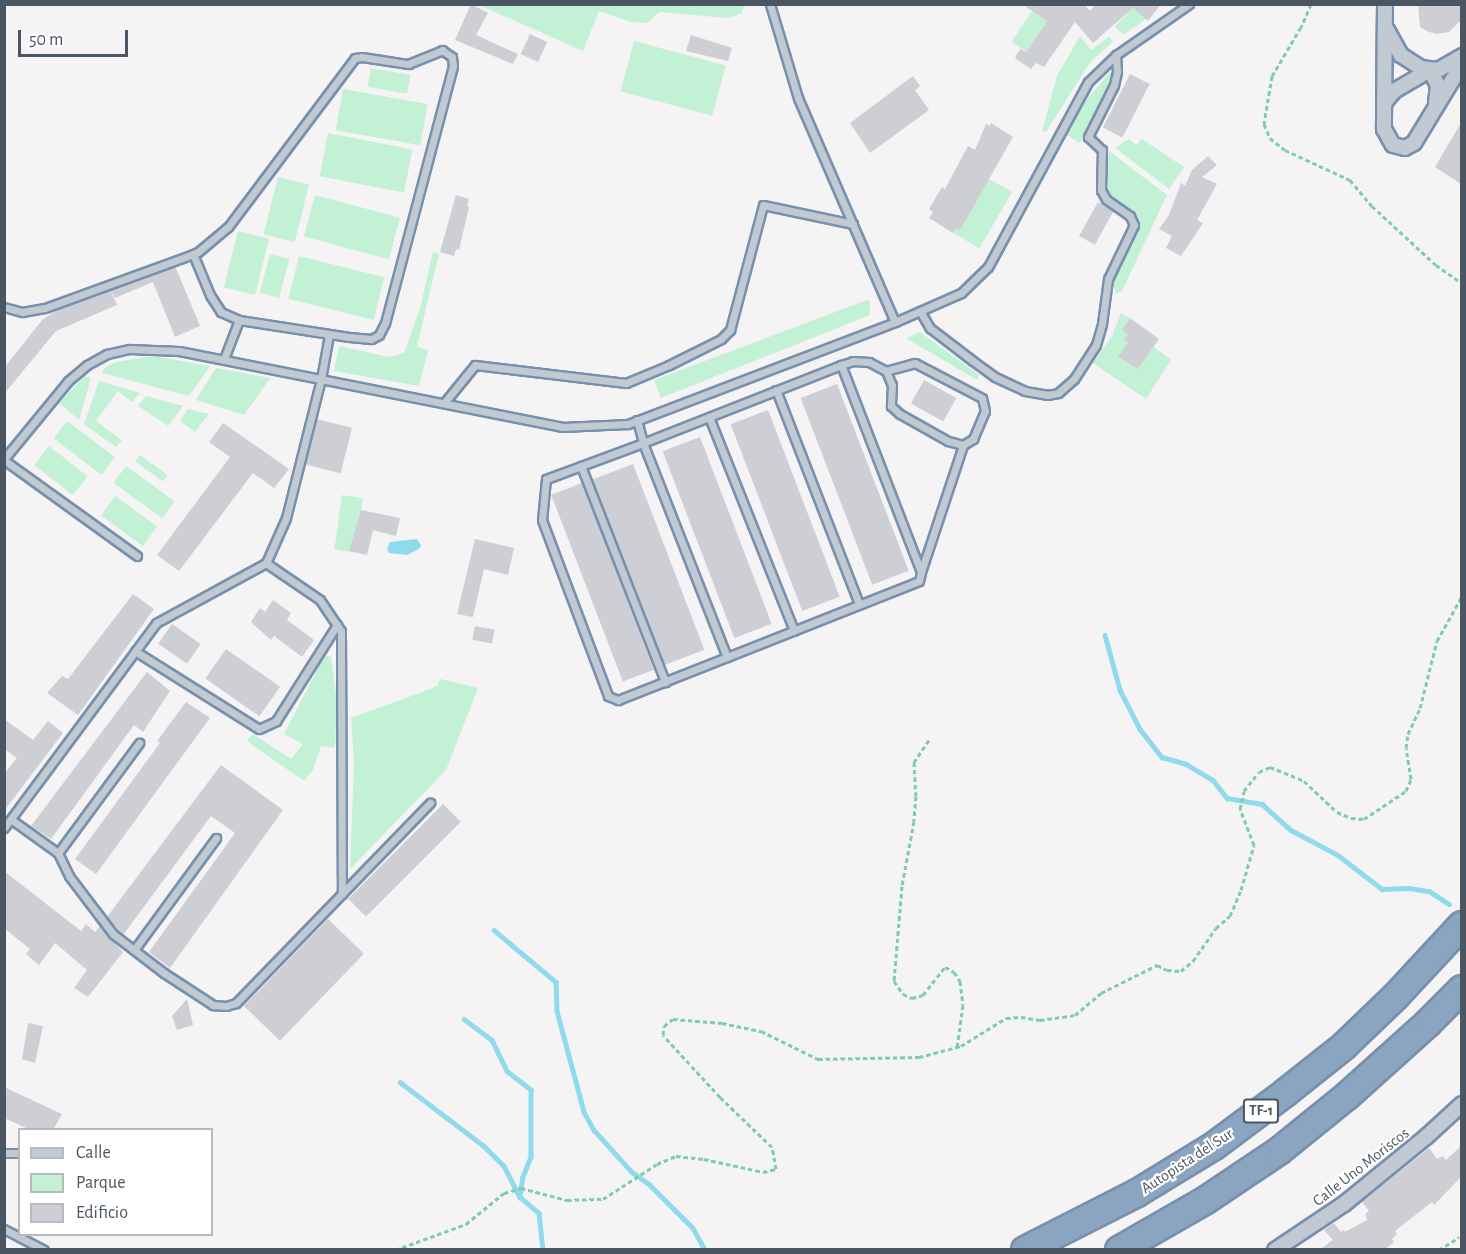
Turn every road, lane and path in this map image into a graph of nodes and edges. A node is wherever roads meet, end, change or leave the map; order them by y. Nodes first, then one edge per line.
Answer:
1 (770, 4) edge
2 (1189, 4) edge
3 (1311, 4) edge
4 (1385, 4) edge
5 (1384, 22) junction
6 (1116, 55) junction
7 (1461, 56) edge
8 (1461, 64) edge
9 (1430, 70) junction
10 (1384, 103) junction
11 (1434, 111) junction
12 (853, 224) junction
13 (193, 254) junction
14 (1461, 283) edge
15 (4, 307) edge
16 (920, 311) junction
17 (239, 320) junction
18 (895, 322) junction
19 (329, 334) junction
20 (224, 359) junction
21 (841, 365) junction
22 (886, 371) junction
23 (321, 379) junction
24 (776, 390) junction
25 (444, 403) junction
26 (708, 417) junction
27 (637, 420) junction
28 (643, 443) junction
29 (963, 445) junction
30 (4, 459) edge
31 (581, 466) junction
32 (137, 555) dead end
33 (266, 563) junction
34 (921, 572) junction
35 (1461, 596) edge
36 (860, 604) junction
37 (337, 625) junction
38 (794, 631) junction
39 (135, 651) junction
40 (727, 657) junction
41 (665, 682) junction
42 (929, 740) dead end
43 (139, 743) dead end
44 (430, 803) dead end
45 (12, 820) junction
46 (4, 828) edge
47 (216, 838) dead end
48 (58, 853) junction
49 (342, 894) junction
50 (1461, 924) edge
51 (134, 950) junction
52 (1461, 989) edge
53 (957, 1048) junction
54 (1461, 1104) edge
55 (4, 1229) edge
56 (1459, 1237) dead end
57 (44, 1250) edge
58 (395, 1250) edge
59 (1025, 1250) edge
60 (1119, 1250) edge
61 (1275, 1250) edge
62 (1439, 1250) edge

1 - 12 lane
2 - 6 lane
3 - 14 path
4 - 5 street
5 - 9 street
5 - 10 street
6 - 16 lane
6 - 16 lane
7 - 9 street
8 - 11 street
9 - 10 street
9 - 11 street
10 - 11 street
12 - 18 lane
12 - 25 lane
13 - 15 lane
13 - 17 lane
13 - 19 lane
16 - 18 lane
17 - 19 lane
17 - 20 lane
18 - 27 lane
19 - 23 lane
20 - 23 lane
20 - 30 lane
21 - 22 lane
21 - 24 lane
21 - 34 lane
22 - 29 lane
22 - 29 lane
23 - 25 lane
23 - 33 lane
24 - 26 lane
24 - 36 lane
25 - 27 lane
26 - 28 lane
26 - 38 lane
27 - 28 lane
28 - 31 lane
28 - 40 lane
29 - 34 lane
30 - 32 lane
31 - 41 lane
31 - 41 lane
33 - 37 lane
33 - 39 lane
34 - 36 lane
35 - 53 path
36 - 38 lane
37 - 39 lane
37 - 49 lane
38 - 40 lane
39 - 45 lane
40 - 41 lane
42 - 53 path
43 - 48 lane
44 - 49 lane
45 - 46 lane
45 - 48 lane
47 - 51 lane
48 - 51 lane
49 - 51 lane
50 - 59 highway, Autopista del Sur / TF-1
52 - 60 highway, TF-1
53 - 58 path
54 - 61 street, Calle Uno Moriscos
55 - 57 lane
56 - 62 path

